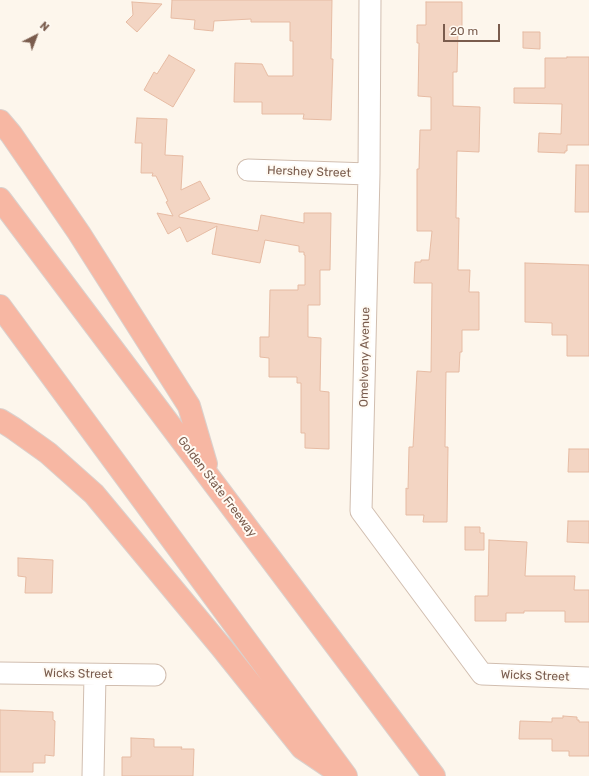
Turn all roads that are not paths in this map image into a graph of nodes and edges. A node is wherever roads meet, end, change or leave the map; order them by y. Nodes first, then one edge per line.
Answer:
1 (370, 0) edge
2 (0, 120) edge
3 (248, 170) dead end
4 (369, 174) junction
5 (0, 199) edge
6 (0, 306) edge
7 (0, 420) edge
8 (210, 477) junction
9 (0, 673) edge
10 (482, 674) joint
11 (95, 675) junction
12 (155, 675) dead end
13 (589, 678) edge
14 (418, 753) junction
15 (93, 776) edge
16 (345, 776) edge
17 (423, 776) edge
18 (434, 776) edge

1 - 4 street, Omelveny Avenue
2 - 8 highway
3 - 4 street, Hershey Street
4 - 10 street, Omelveny Avenue
5 - 8 highway, Golden State Freeway
6 - 16 highway
7 - 16 highway
8 - 14 highway, Golden State Freeway
9 - 11 street, Wicks Street
10 - 13 street, Wicks Street
11 - 12 street, Wicks Street
11 - 15 street
14 - 17 highway
14 - 18 highway, Golden State Freeway

